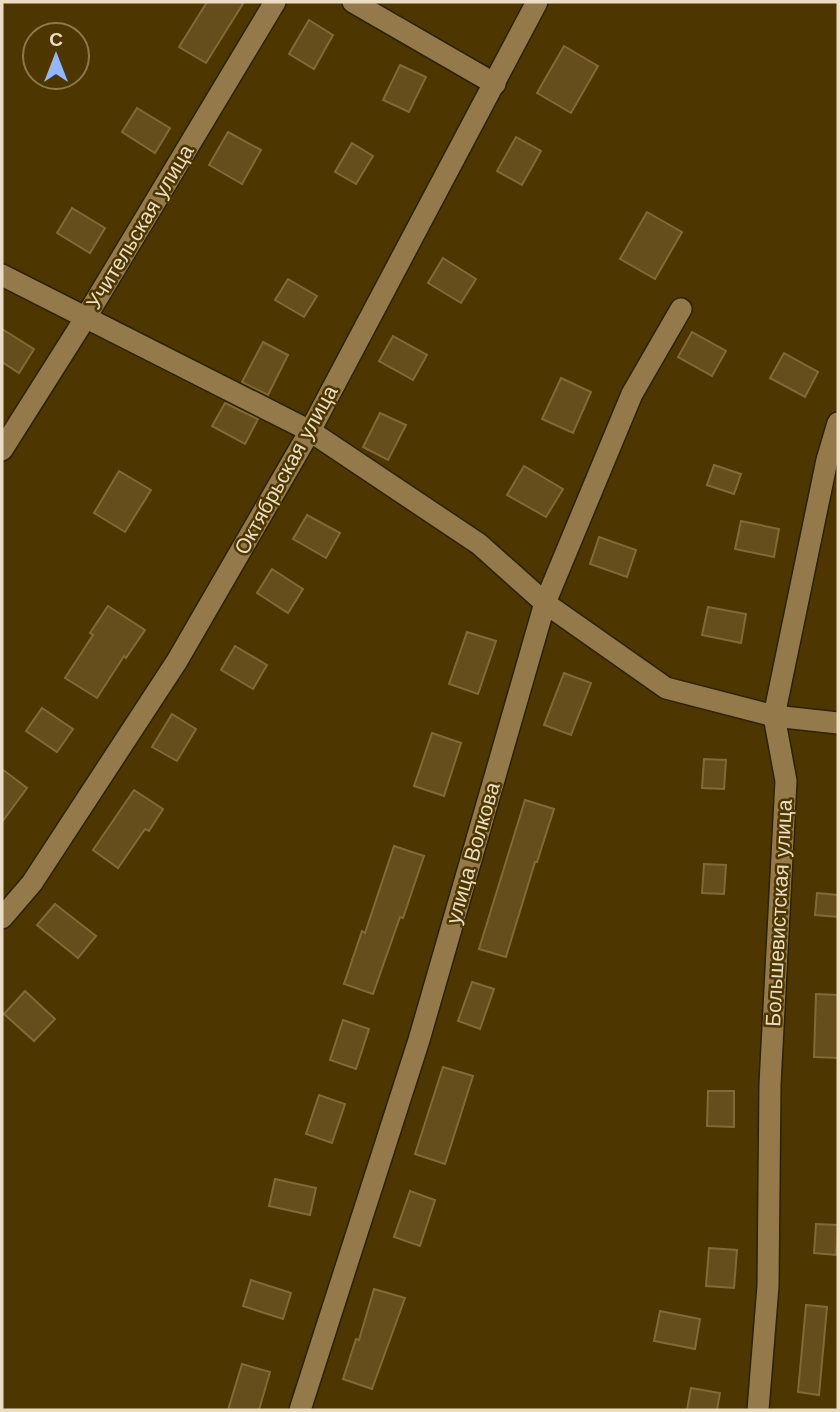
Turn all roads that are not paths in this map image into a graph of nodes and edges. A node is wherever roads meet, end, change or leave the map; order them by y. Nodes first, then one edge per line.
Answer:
1 (275, 2) edge
2 (353, 2) edge
3 (537, 2) edge
4 (495, 84) junction
5 (2, 275) edge
6 (681, 309) dead end
7 (86, 317) junction
8 (838, 424) edge
9 (310, 431) junction
10 (2, 450) edge
11 (545, 604) junction
12 (774, 716) junction
13 (838, 723) edge
14 (2, 918) edge
15 (300, 1410) edge
16 (758, 1410) edge

1 - 7 street, Учительская улица
2 - 4 street
3 - 4 street, Октябрьская улица
4 - 9 street, Октябрьская улица
5 - 7 street
6 - 11 street, улица Волкова
7 - 9 street
7 - 10 street, Учительская улица
8 - 12 street, Большевистская улица
9 - 11 street
9 - 14 street, Октябрьская улица
11 - 12 street
11 - 15 street, улица Волкова
12 - 13 street
12 - 16 street, Большевистская улица

